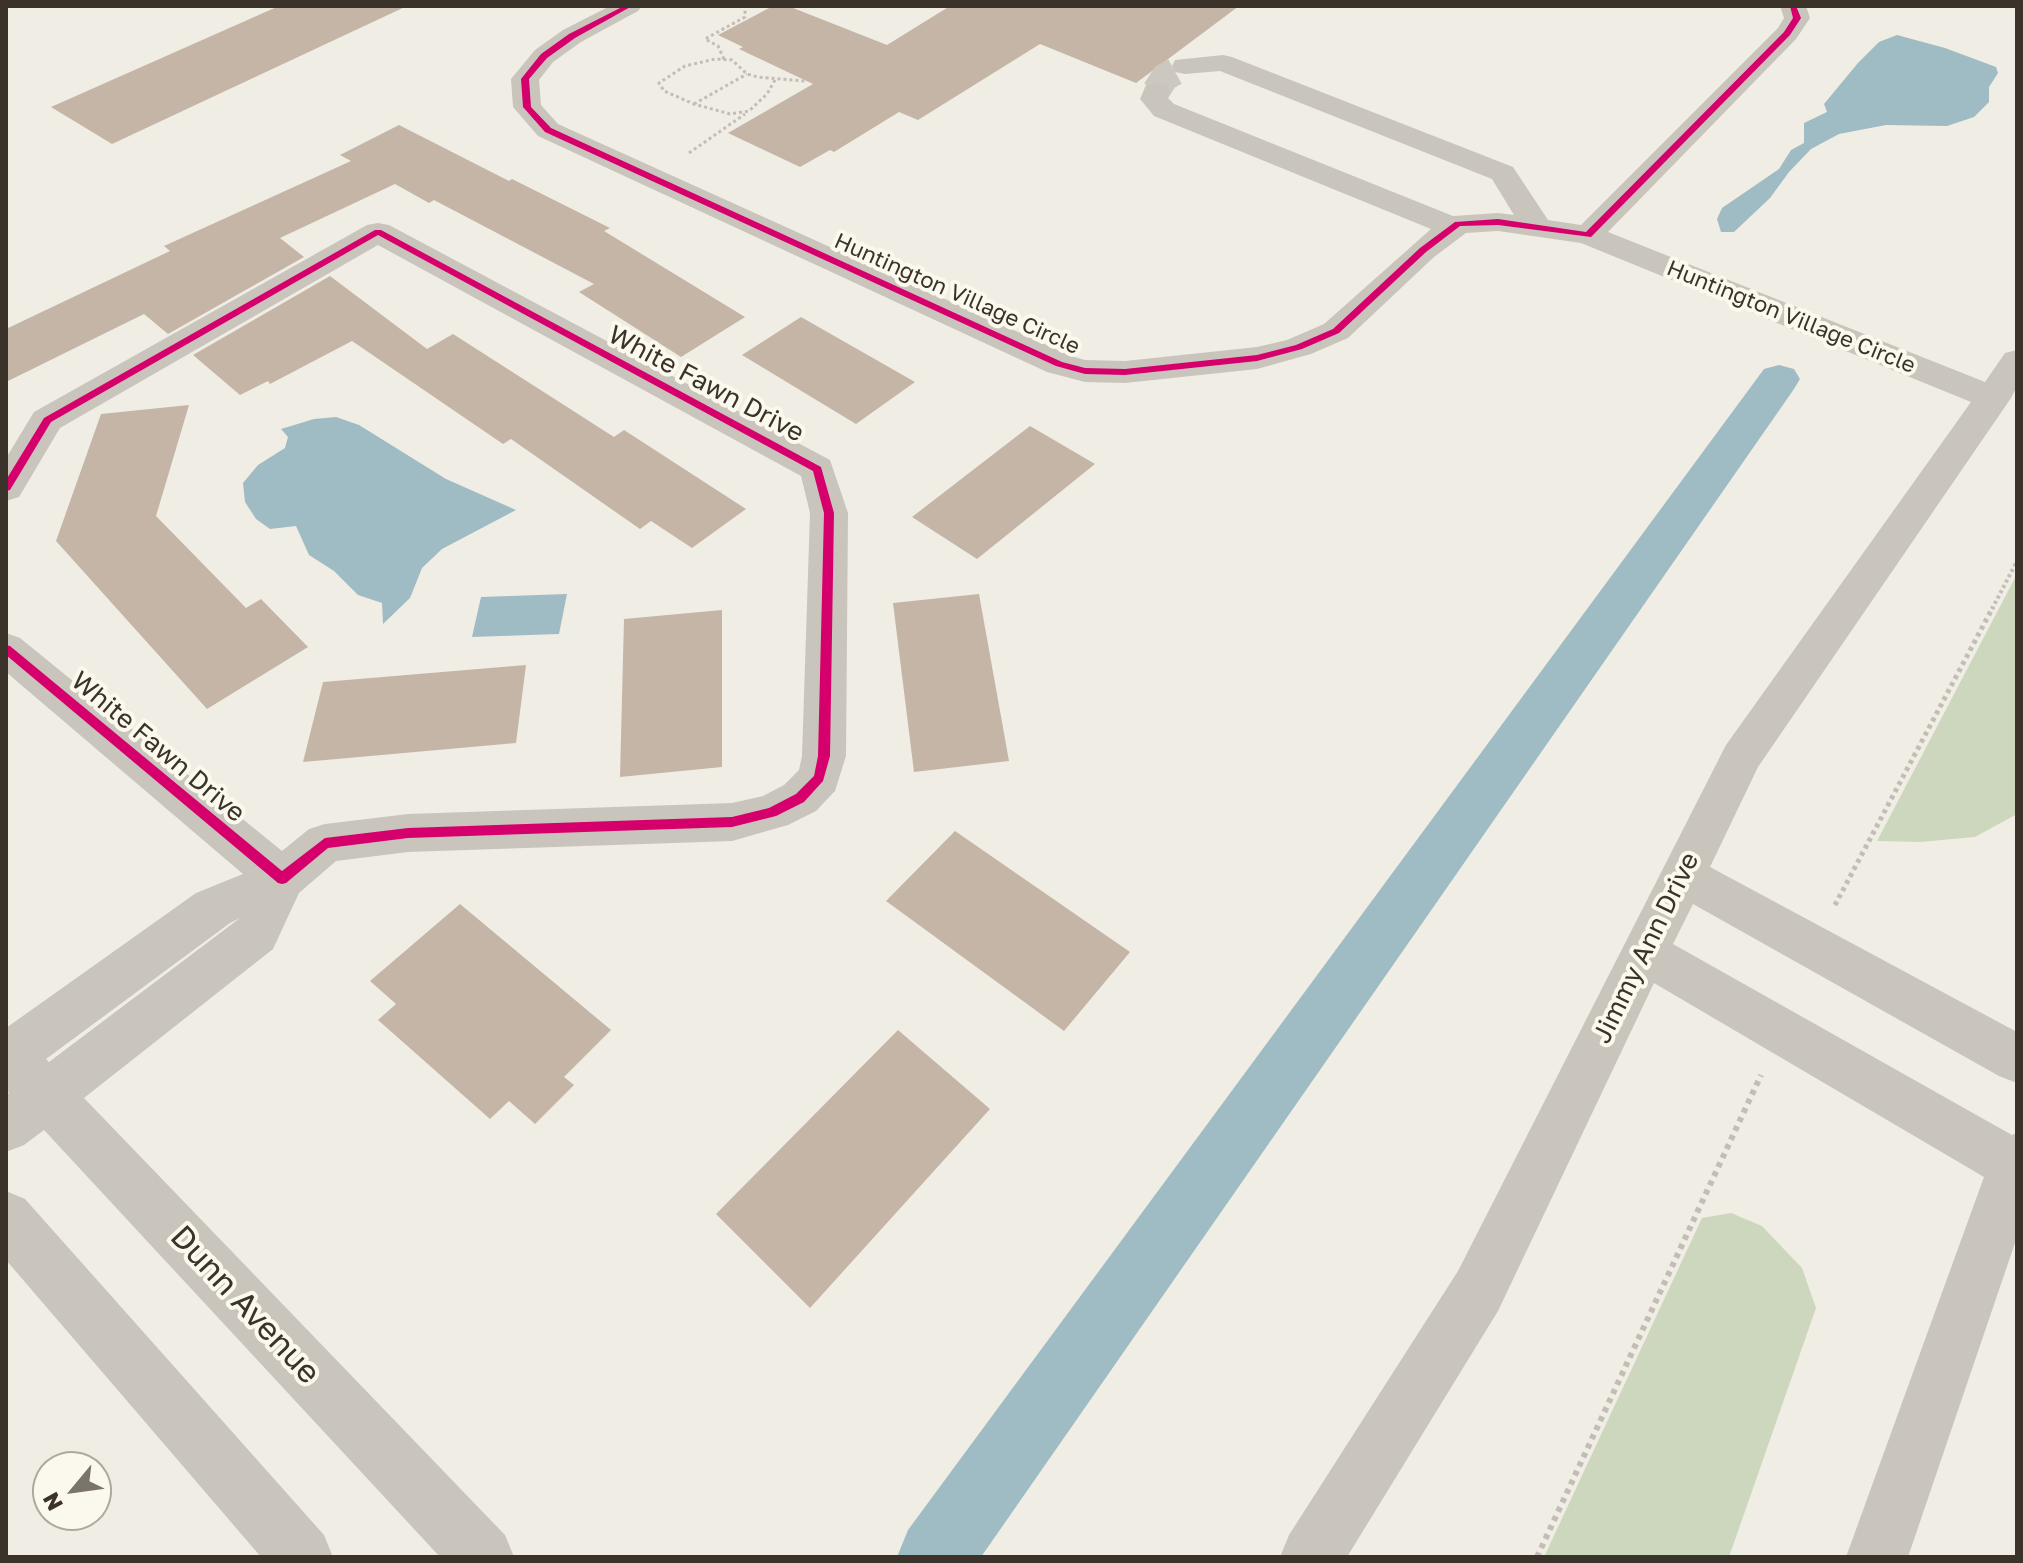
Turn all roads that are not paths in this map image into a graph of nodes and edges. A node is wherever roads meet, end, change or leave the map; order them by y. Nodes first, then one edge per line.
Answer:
1 (629, 6) edge
2 (1793, 6) edge
3 (1185, 66) tunnel mouth
4 (1156, 91) dead end
5 (1316, 101) junction
6 (1257, 146) junction
7 (1453, 227) junction
8 (1538, 229) junction
9 (1588, 235) junction
10 (2010, 377) edge
11 (6, 488) edge
12 (6, 649) edge
13 (1683, 875) junction
14 (282, 879) junction
15 (1644, 952) junction
16 (7, 1056) edge
17 (2017, 1059) edge
18 (46, 1095) junction
19 (6, 1127) edge
20 (2016, 1162) edge
21 (6, 1218) edge
22 (302, 1557) edge
23 (483, 1557) edge
24 (1311, 1557) edge
25 (1877, 1557) edge

1 - 7 street, Huntington Village Circle
2 - 9 street
3 - 5 street
4 - 6 street
5 - 6 street
5 - 8 street
6 - 7 street
7 - 8 street, Huntington Village Circle
8 - 9 street, Huntington Village Circle
9 - 10 street, Huntington Village Circle
10 - 13 street, Jimmy Ann Drive
11 - 14 street, White Fawn Drive
12 - 14 street, White Fawn Drive
13 - 15 street, Jimmy Ann Drive
13 - 17 street
14 - 16 street, White Fawn Drive
14 - 18 street, White Fawn Drive
15 - 20 street
15 - 24 street, Jimmy Ann Drive
16 - 18 street, Dunn Avenue
18 - 19 street, White Fawn Drive
18 - 23 street, Dunn Avenue
20 - 25 street
21 - 22 street

